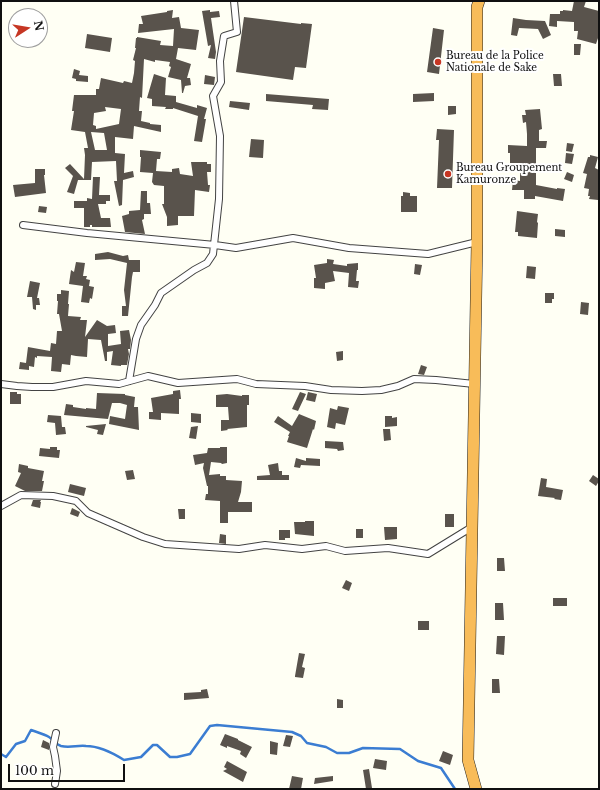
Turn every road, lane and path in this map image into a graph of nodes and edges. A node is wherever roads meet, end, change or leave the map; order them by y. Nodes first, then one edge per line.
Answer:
1 (234, 1) edge
2 (479, 1) edge
3 (23, 225) dead end
4 (477, 242) junction
5 (215, 245) junction
6 (129, 381) junction
7 (1, 384) edge
8 (474, 384) junction
9 (1, 506) edge
10 (472, 527) junction
11 (56, 733) dead end
12 (55, 784) dead end
13 (476, 789) edge

1 - 5 street
2 - 4 highway
3 - 5 street
4 - 5 street
4 - 8 highway
5 - 6 street
6 - 7 street
6 - 8 street
8 - 10 highway
9 - 10 street
10 - 13 highway
11 - 12 street

